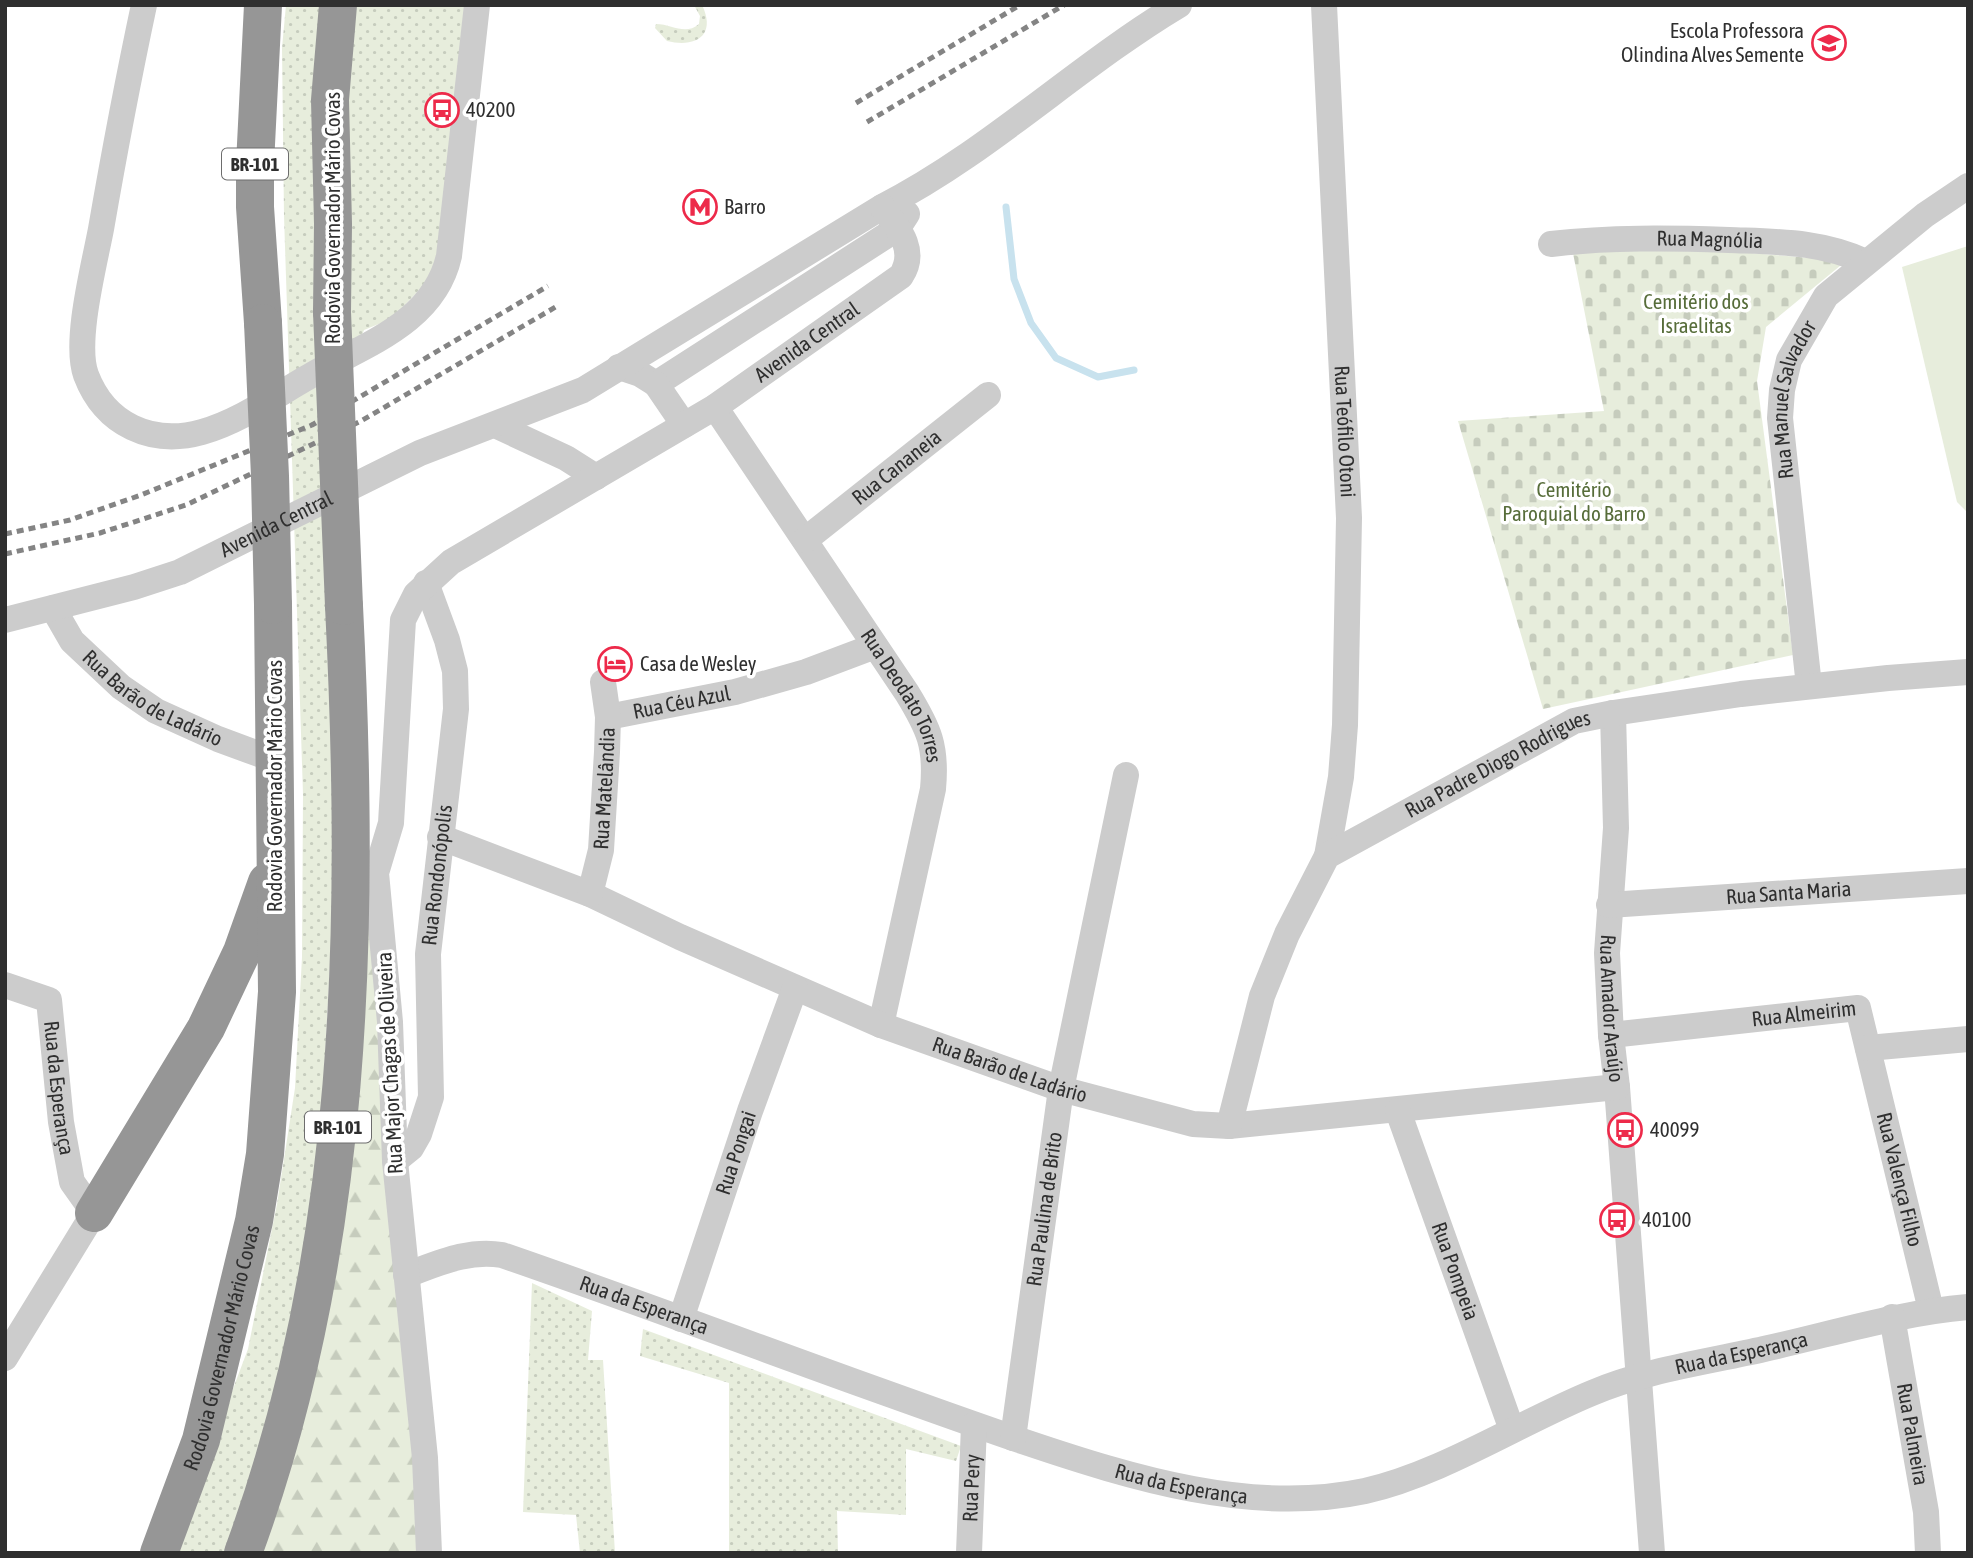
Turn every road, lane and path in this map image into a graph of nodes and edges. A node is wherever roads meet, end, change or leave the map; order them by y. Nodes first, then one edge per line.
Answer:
1 (144, 5) edge
2 (263, 5) edge
3 (338, 5) edge
4 (477, 5) edge
5 (1179, 5) edge
6 (1324, 5) edge
7 (924, 185) junction
8 (1968, 186) edge
9 (882, 207) junction
10 (898, 228) junction
11 (1551, 244) dead end
12 (1866, 262) junction
13 (619, 367) junction
14 (656, 384) junction
15 (988, 396) dead end
16 (715, 407) junction
17 (495, 425) junction
18 (684, 425) junction
19 (596, 477) junction
20 (805, 540) junction
21 (426, 583) junction
22 (53, 608) junction
23 (5, 620) edge
24 (875, 646) junction
25 (1968, 672) edge
26 (603, 682) dead end
27 (1809, 686) junction
28 (348, 691) junction
29 (1613, 713) junction
30 (608, 717) junction
31 (275, 760) junction
32 (1126, 775) dead end
33 (440, 837) junction
34 (1327, 856) junction
35 (275, 860) junction
36 (376, 873) junction
37 (1968, 881) edge
38 (590, 894) junction
39 (1609, 905) junction
40 (5, 985) edge
41 (795, 988) junction
42 (881, 1025) junction
43 (1611, 1035) junction
44 (1968, 1039) edge
45 (1868, 1048) junction
46 (1618, 1087) junction
47 (1061, 1088) junction
48 (1398, 1111) junction
49 (1229, 1126) junction
50 (395, 1161) junction
51 (94, 1213) junction
52 (406, 1275) junction
53 (1968, 1307) edge
54 (1931, 1310) junction
55 (1892, 1317) junction
56 (681, 1319) junction
57 (5, 1358) edge
58 (1638, 1377) junction
59 (974, 1426) junction
60 (1512, 1430) junction
61 (1013, 1438) junction
62 (159, 1553) edge
63 (243, 1553) edge
64 (429, 1553) edge
65 (969, 1553) edge
66 (1652, 1553) edge
67 (1928, 1553) edge

1 - 4 street
2 - 31 highway, Rodovia Governador Mário Covas / BR-101, bridge
3 - 28 highway, Rodovia Governador Mário Covas / BR-101, bridge
5 - 7 street, Avenida Central
6 - 34 street, Rua Teófilo Otoni
7 - 9 street, Avenida Central
7 - 10 street, Avenida Central
8 - 12 street, Rua Manuel Salvador
9 - 10 street
9 - 13 street, Avenida Central
10 - 14 street, Avenida Central
10 - 16 street, Avenida Central
11 - 12 street, Rua Magnólia
12 - 27 street, Rua Manuel Salvador
13 - 14 street
13 - 17 street, Avenida Central
14 - 18 street
15 - 20 street, Rua Cananeia
16 - 18 street, Avenida Central
16 - 20 street, Rua Deodato Torres
17 - 19 street
17 - 22 street, Avenida Central
18 - 19 street, Avenida Central
19 - 21 street, Avenida Central
20 - 24 street, Rua Deodato Torres
21 - 33 street, Rua Rondonópolis
21 - 36 street, Rua Major Chagas de Oliveira
22 - 23 street, Avenida Central
22 - 31 street, Rua Barão de Ladário
24 - 30 street, Rua Céu Azul
24 - 42 street, Rua Deodato Torres
25 - 27 street, Rua Padre Diogo Rodrigues
26 - 30 street, Rua Matelândia
27 - 29 street, Rua Padre Diogo Rodrigues
28 - 36 highway
28 - 63 highway, Rodovia Governador Mário Covas / BR-101
29 - 34 street, Rua Padre Diogo Rodrigues
29 - 39 street, Rua Amador Araújo
30 - 38 street, Rua Matelândia
31 - 35 highway, Rodovia Governador Mário Covas / BR-101
32 - 47 street, Rua Paulina de Brito
33 - 38 street, Rua Barão de Ladário
33 - 50 street, Rua Rondonópolis
34 - 49 street
35 - 51 highway
35 - 62 highway, Rodovia Governador Mário Covas / BR-101
36 - 50 street, Rua Major Chagas de Oliveira
37 - 39 street, Rua Santa Maria
38 - 41 street, Rua Barão de Ladário
39 - 43 street, Rua Amador Araújo
40 - 51 street, Rua da Esperança
41 - 42 street, Rua Barão de Ladário
41 - 56 street, Rua Pongai
42 - 47 street, Rua Barão de Ladário
43 - 45 street, Rua Almeirim
43 - 46 street, Rua Amador Araújo
44 - 45 street, Rua Almeirim
45 - 54 street, Rua Valença Filho
46 - 48 street, Rua Barão de Ladário
46 - 58 street, Rua Amador Araújo
47 - 49 street, Rua Barão de Ladário
47 - 61 street, Rua Paulina de Brito
48 - 49 street, Rua Barão de Ladário
48 - 60 street, Rua Pompeia
50 - 52 street, Rua Major Chagas de Oliveira
51 - 57 street
52 - 56 street, Rua da Esperança
52 - 64 street, Rua Major Chagas de Oliveira
53 - 54 street, Rua da Esperança
54 - 55 street, Rua da Esperança
55 - 58 street, Rua da Esperança
55 - 67 street, Rua Palmeira
56 - 59 street, Rua da Esperança
58 - 60 street, Rua da Esperança
58 - 66 street, Rua Amador Araújo
59 - 61 street, Rua da Esperança
59 - 65 street, Rua Pery
60 - 61 street, Rua da Esperança

